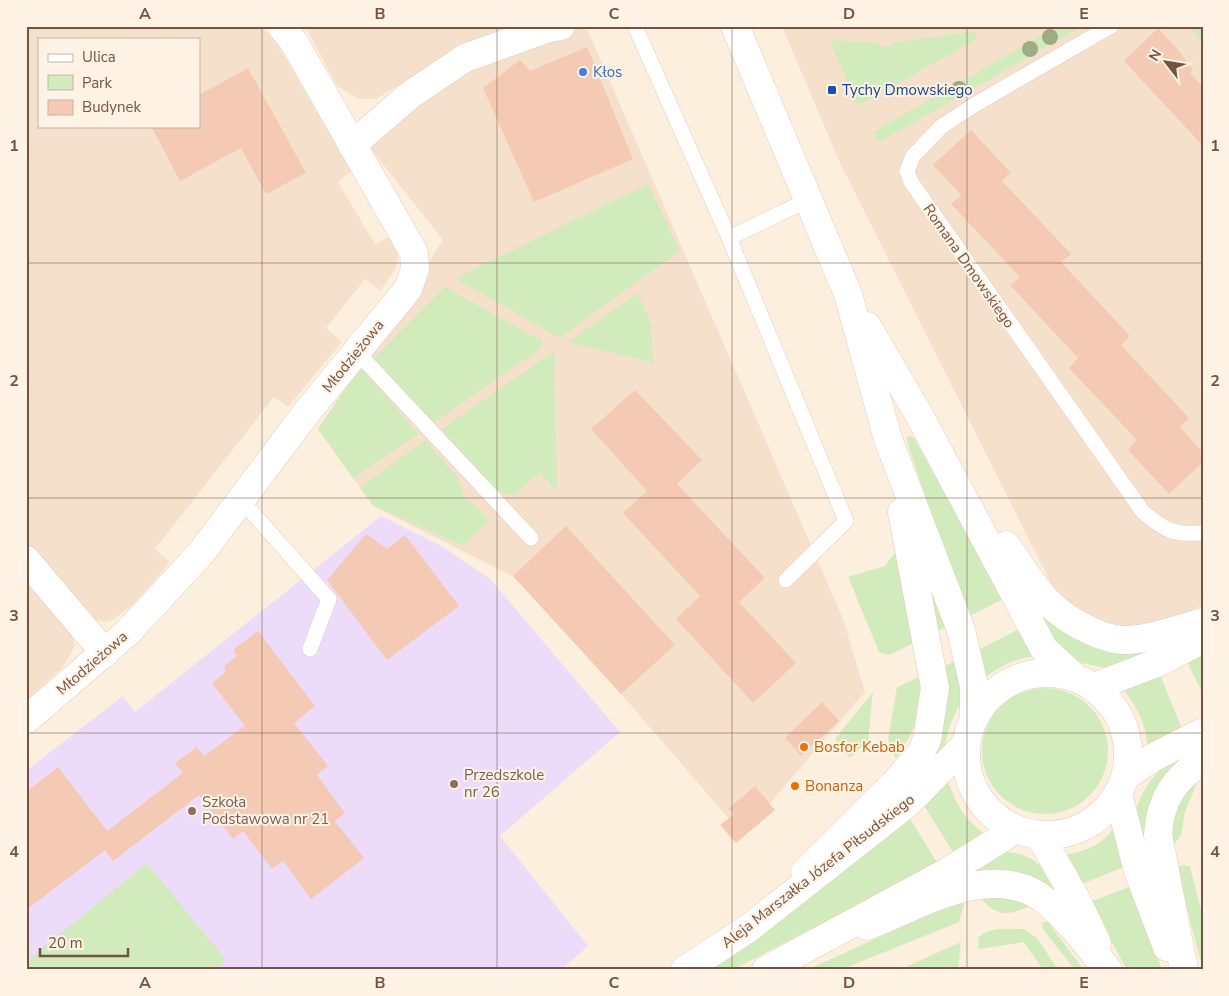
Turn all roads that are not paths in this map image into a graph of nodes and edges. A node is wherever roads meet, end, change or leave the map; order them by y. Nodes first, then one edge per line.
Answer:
1 (281, 26) edge
2 (561, 26) edge
3 (636, 26) edge
4 (735, 26) edge
5 (1111, 26) edge
6 (352, 145) junction
7 (808, 200) junction
8 (729, 238) junction
9 (848, 294) junction
10 (357, 352) junction
11 (918, 413) junction
12 (888, 439) junction
13 (242, 501) junction
14 (1203, 533) edge
15 (531, 538) dead end
16 (26, 560) edge
17 (786, 580) dead end
18 (1203, 622) edge
19 (1203, 639) edge
20 (310, 650) dead end
21 (105, 653) junction
22 (1083, 682) junction
23 (974, 718) junction
24 (26, 720) edge
25 (1203, 732) edge
26 (966, 744) junction
27 (1203, 760) edge
28 (1122, 785) junction
29 (1028, 833) junction
30 (748, 928) junction
31 (771, 967) edge
32 (685, 970) edge
33 (1109, 970) edge
34 (1176, 970) edge
35 (1184, 970) edge

1 - 6 street, Młodzieżowa
2 - 6 street
3 - 8 lane
4 - 7 street
5 - 14 lane, Romana Dmowskiego
6 - 10 street, Młodzieżowa
7 - 8 lane
7 - 9 street
8 - 17 lane
9 - 11 street
9 - 12 street
10 - 13 street, Młodzieżowa
10 - 15 lane
11 - 18 street
11 - 22 street
12 - 23 street
12 - 30 street
13 - 20 lane
13 - 21 street, Młodzieżowa
16 - 21 street
19 - 22 street
21 - 24 street, Młodzieżowa
22 - 23 street
22 - 28 street
23 - 26 street
25 - 28 street
26 - 29 street
26 - 30 street, Aleja Marszałka Józefa Piłsudskiego
27 - 35 street
28 - 29 street
28 - 34 street
29 - 31 street
29 - 33 street
30 - 32 street, Aleja Marszałka Józefa Piłsudskiego
31 - 33 street

